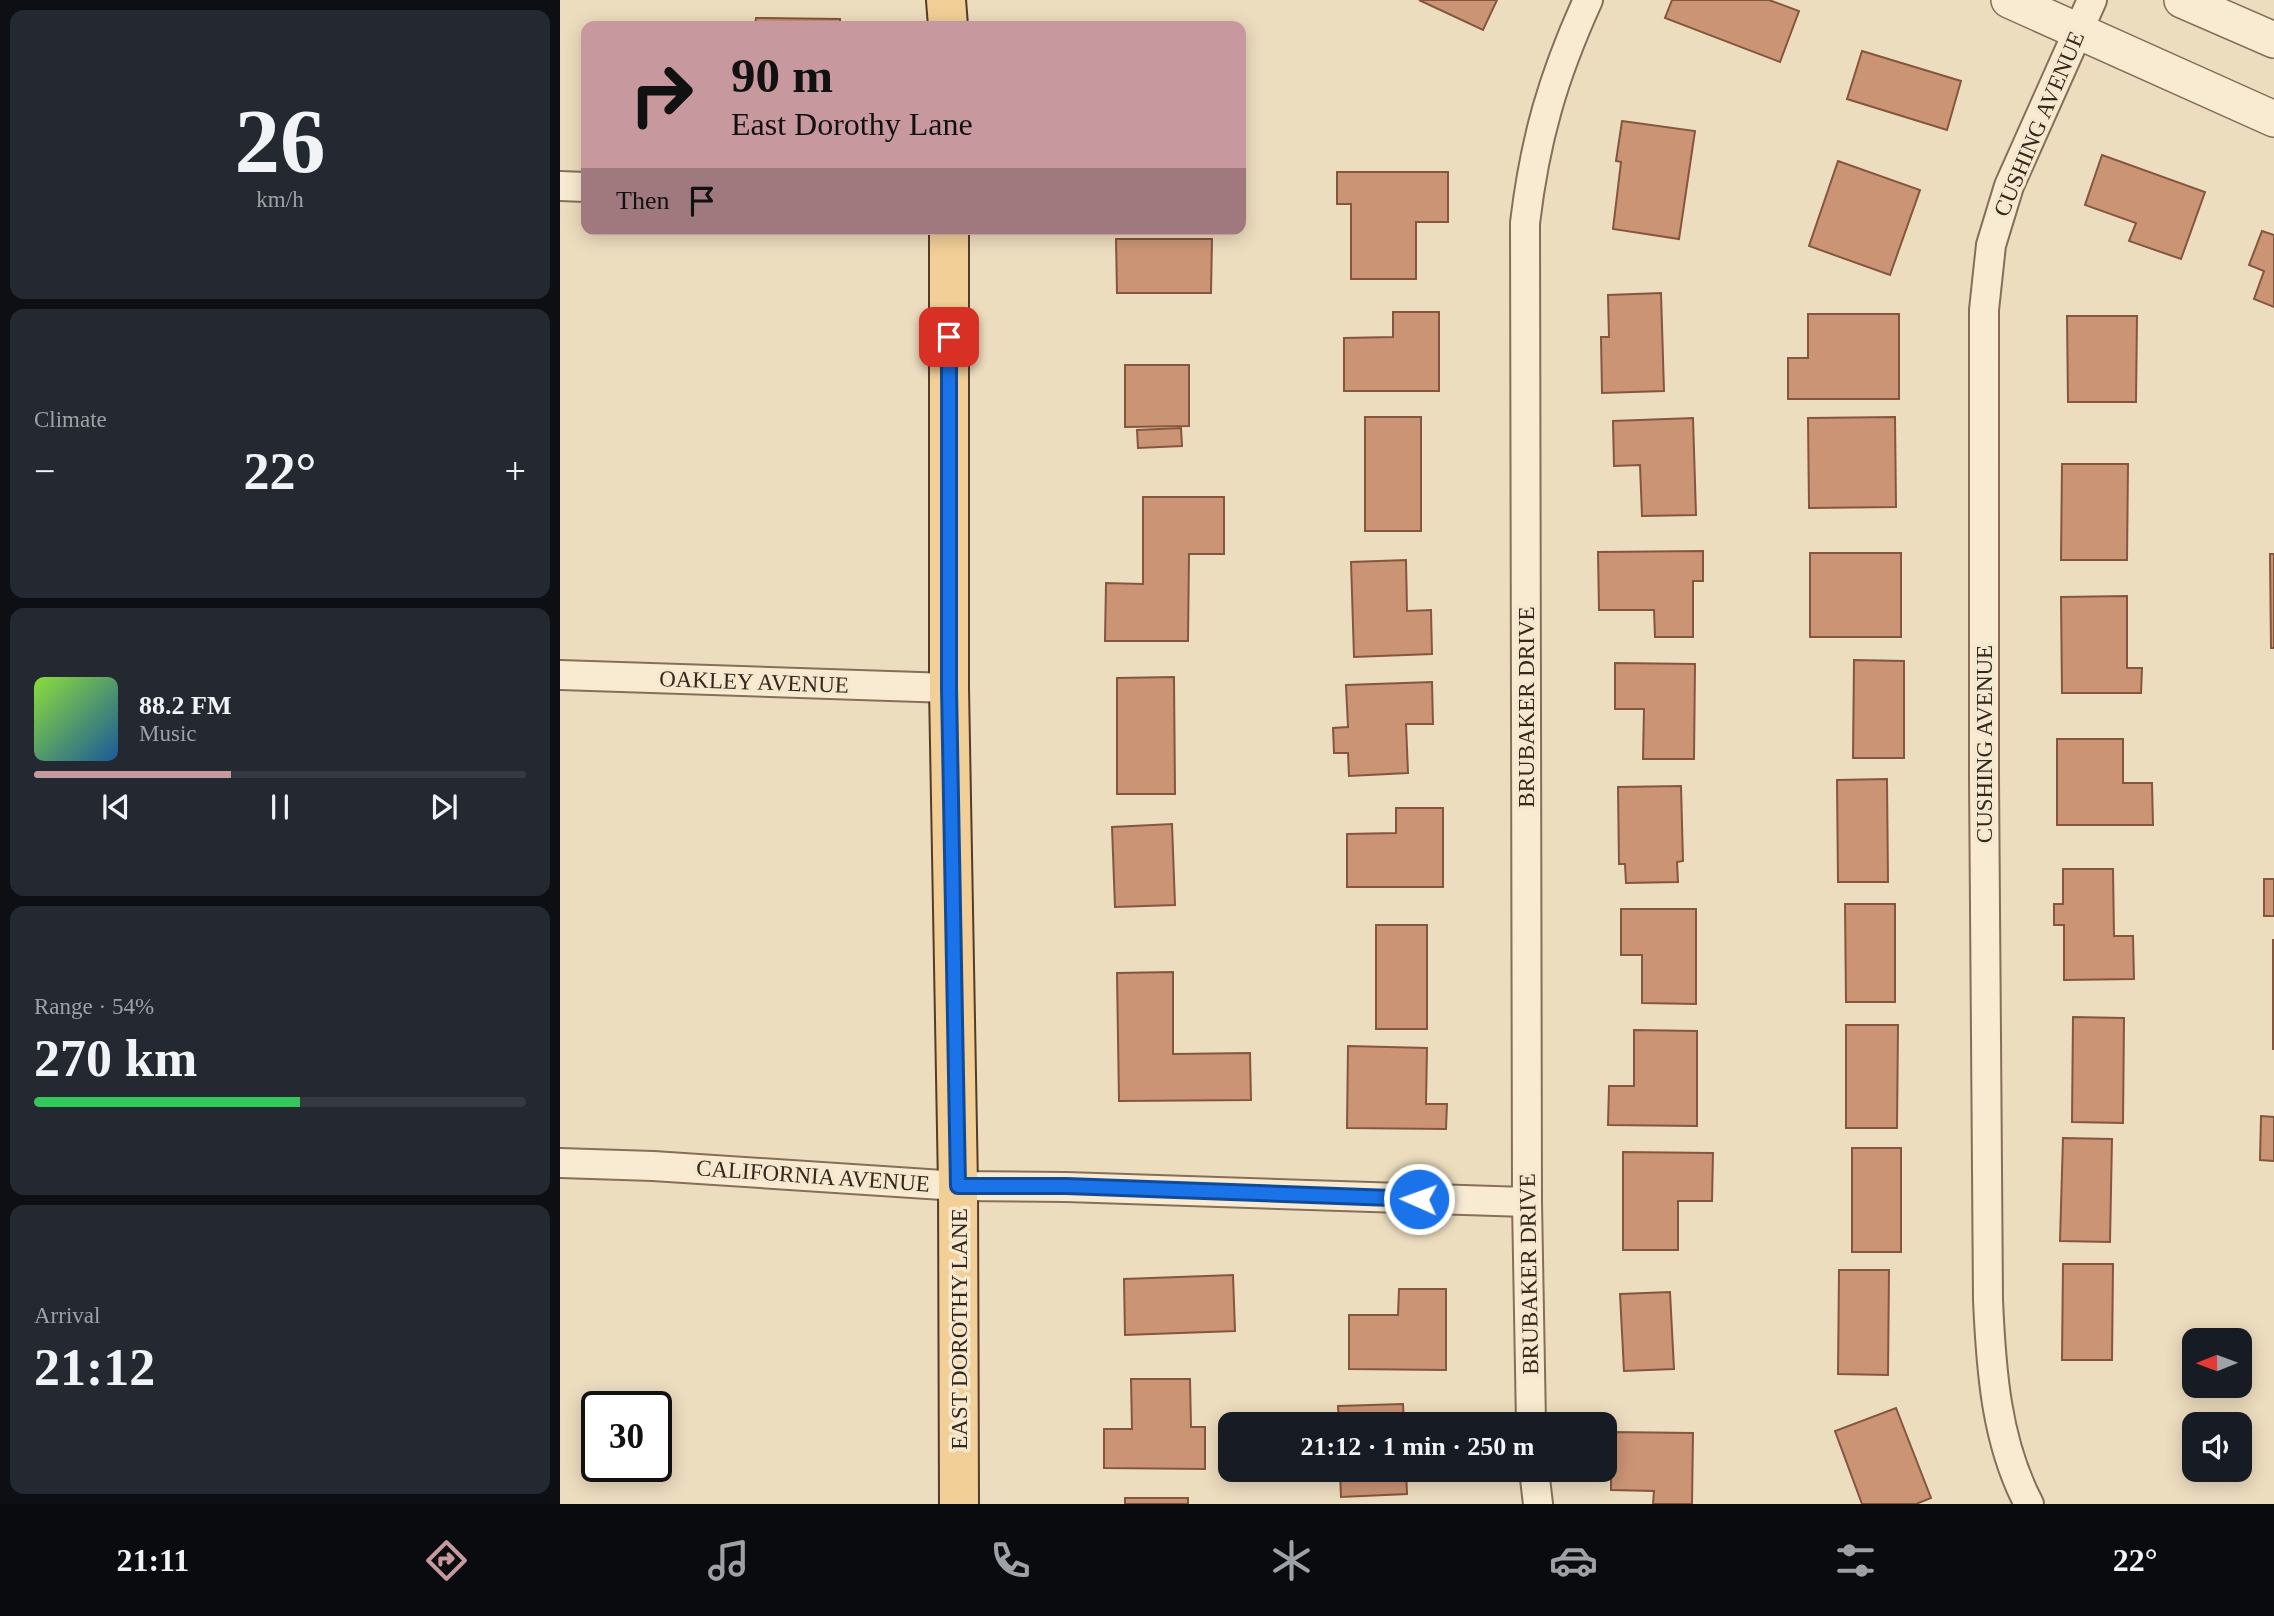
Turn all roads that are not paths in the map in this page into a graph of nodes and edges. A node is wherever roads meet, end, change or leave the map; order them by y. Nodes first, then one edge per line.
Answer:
1 (946, 0) edge
2 (1588, 0) edge
3 (2009, 0) edge
4 (2092, 0) edge
5 (2182, 0) edge
6 (948, 21) edge
7 (2077, 32) junction
8 (2274, 40) edge
9 (2274, 119) edge
10 (560, 186) edge
11 (581, 187) edge
12 (949, 235) edge
13 (560, 675) edge
14 (949, 688) junction
15 (560, 1163) edge
16 (958, 1186) junction
17 (1527, 1202) junction
18 (1531, 1412) edge
19 (1535, 1482) edge
20 (959, 1504) edge
21 (1538, 1504) edge
22 (2029, 1504) edge

1 - 6 main road
2 - 17 street, BRUBAKER DRIVE
3 - 7 street
4 - 7 street, CUSHING AVENUE
5 - 8 street
7 - 9 street
7 - 22 street, CUSHING AVENUE
10 - 11 street
12 - 14 main road, EAST DOROTHY LANE
13 - 14 street, OAKLEY AVENUE
14 - 16 main road, EAST DOROTHY LANE
15 - 16 street, CALIFORNIA AVENUE
16 - 17 street, CALIFORNIA AVENUE
16 - 20 main road, EAST DOROTHY LANE
17 - 18 street, BRUBAKER DRIVE
19 - 21 street

